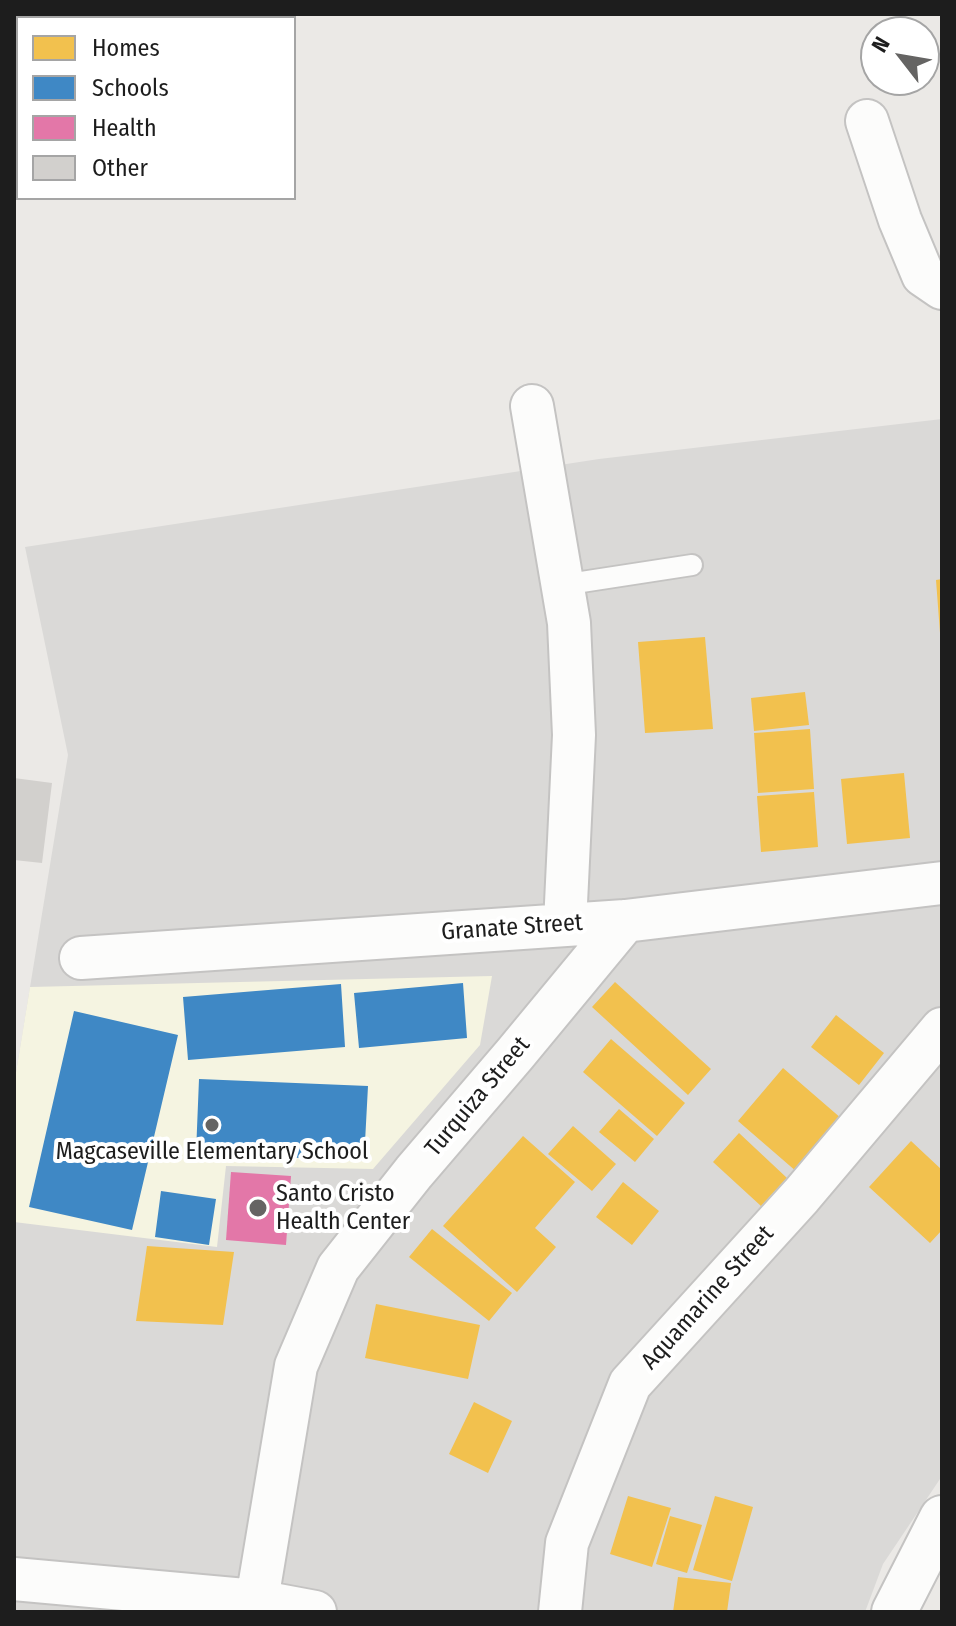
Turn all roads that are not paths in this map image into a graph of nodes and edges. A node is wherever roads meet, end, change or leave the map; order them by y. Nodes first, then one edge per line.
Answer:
1 (867, 121) dead end
2 (942, 288) edge
3 (532, 406) dead end
4 (692, 565) dead end
5 (562, 585) junction
6 (942, 883) edge
7 (625, 921) junction
8 (565, 924) junction
9 (81, 958) dead end
10 (942, 1029) edge
11 (942, 1518) edge
12 (14, 1579) edge
13 (256, 1607) edge
14 (315, 1612) edge
15 (560, 1612) edge
16 (894, 1612) edge

1 - 2 street
3 - 5 street
4 - 5 lane
5 - 8 street
6 - 7 street, Granate Street
7 - 8 street, Granate Street
7 - 13 street, Turquiza Street
8 - 9 street, Granate Street
10 - 15 street, Aquamarine Street
11 - 16 street
12 - 13 street
13 - 14 street

